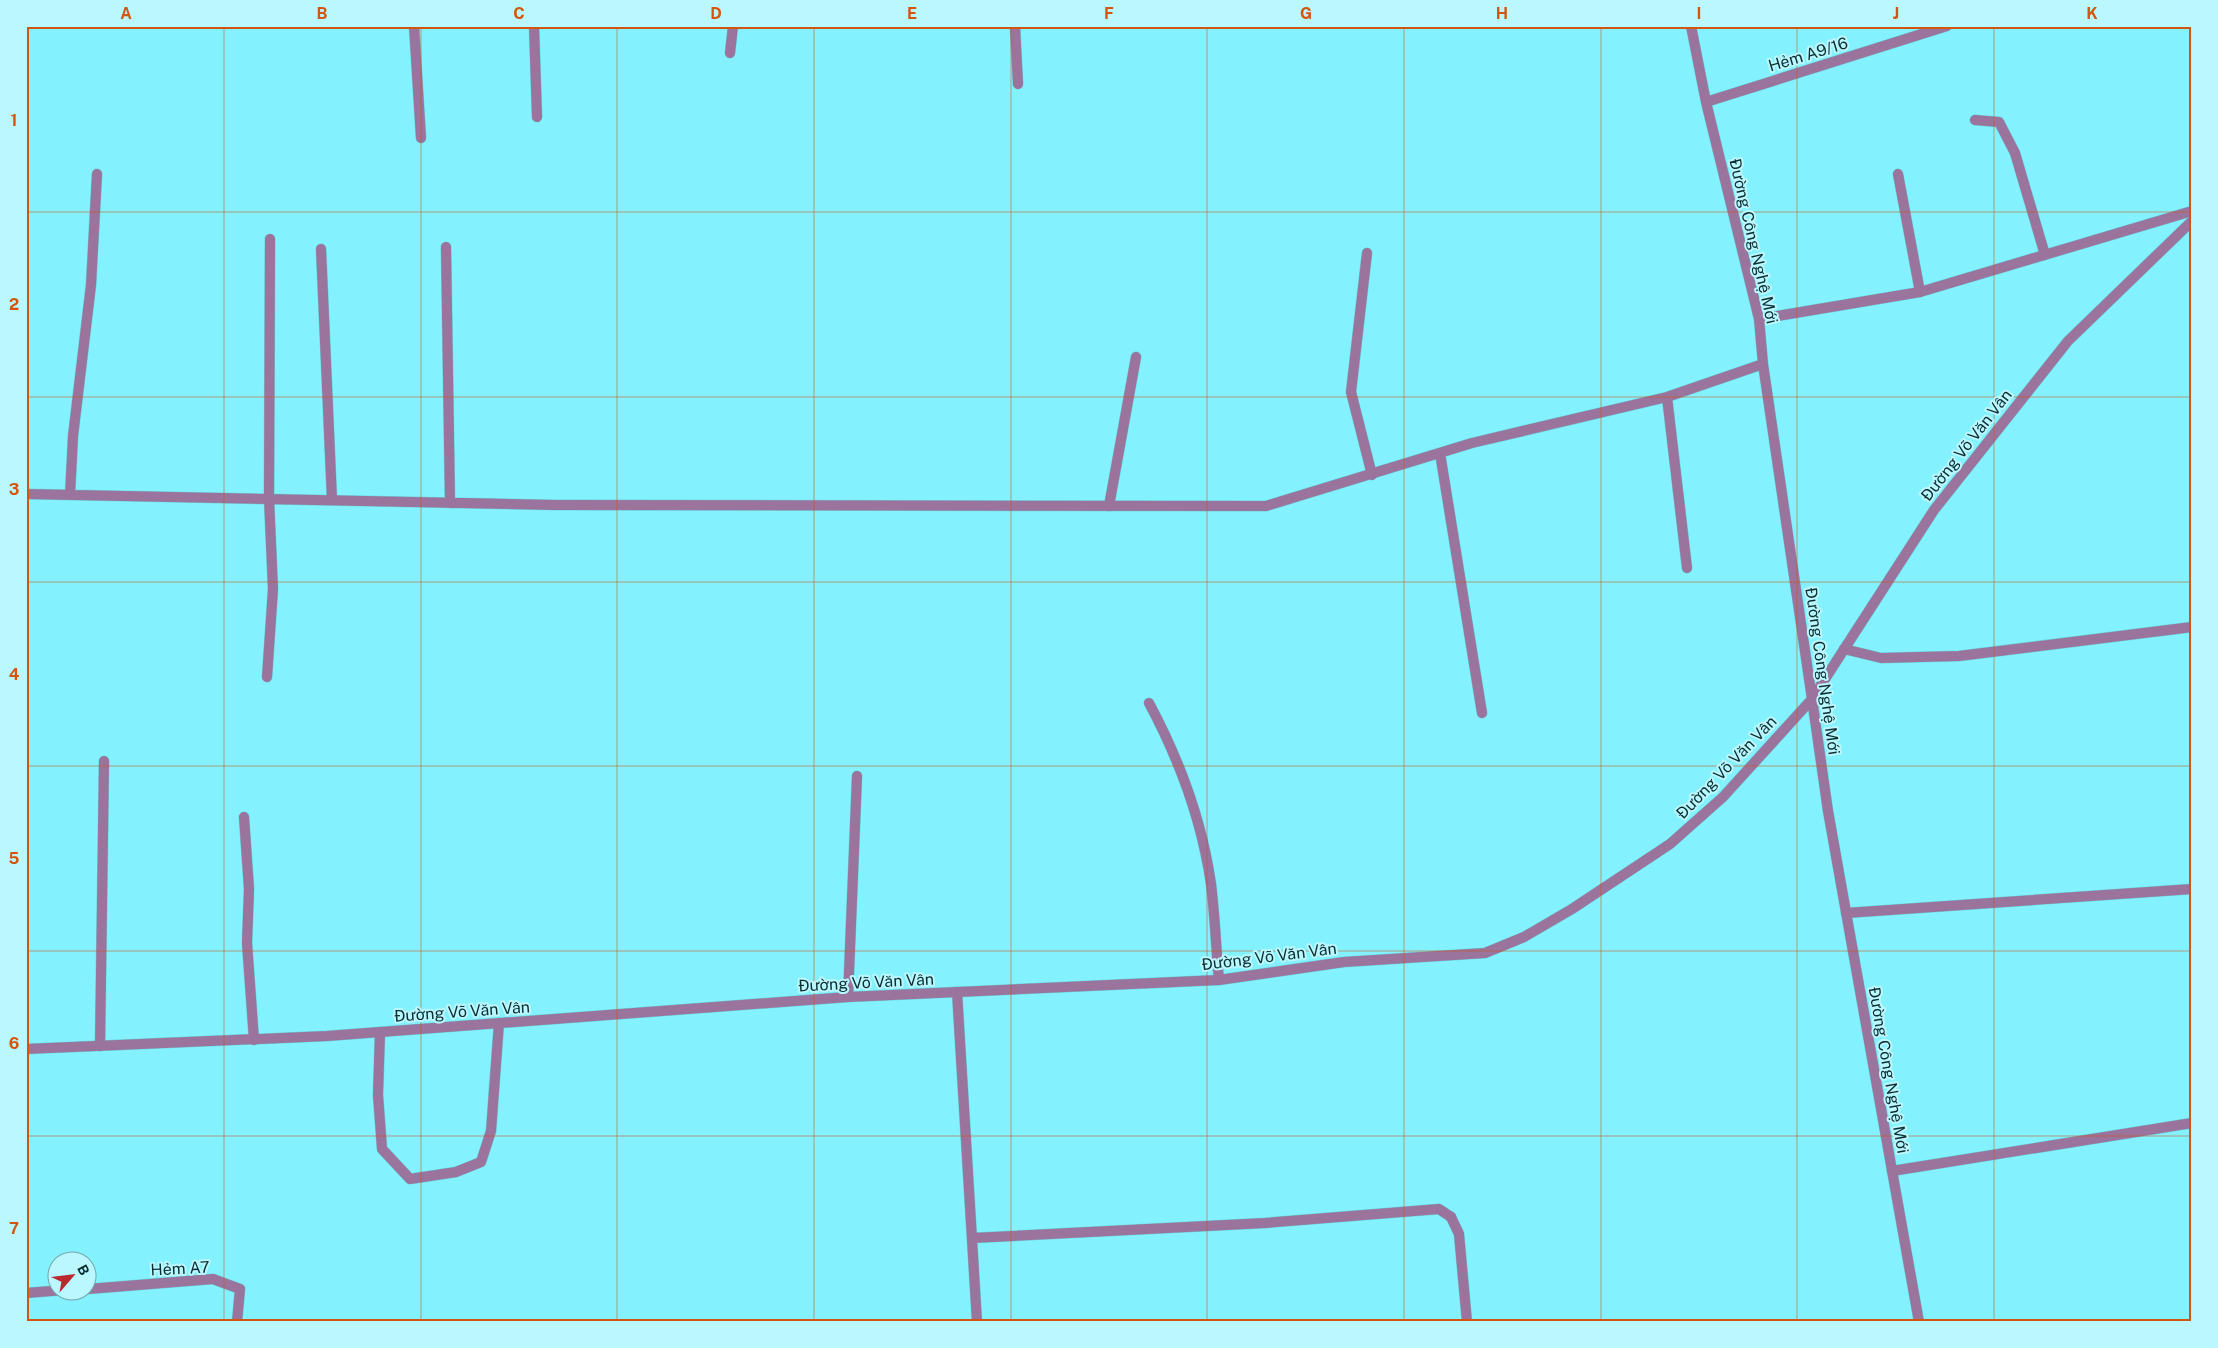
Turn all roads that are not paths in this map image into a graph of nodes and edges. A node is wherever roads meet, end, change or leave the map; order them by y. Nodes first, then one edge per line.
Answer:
1 (414, 26) edge
2 (534, 26) edge
3 (732, 26) edge
4 (1015, 26) edge
5 (1691, 26) edge
6 (1948, 26) edge
7 (730, 53) dead end
8 (1018, 84) dead end
9 (1706, 102) junction
10 (537, 116) dead end
11 (1975, 120) dead end
12 (422, 138) dead end
13 (97, 174) dead end
14 (1898, 174) dead end
15 (2192, 211) edge
16 (2192, 221) edge
17 (270, 239) dead end
18 (446, 246) dead end
19 (321, 249) dead end
20 (1368, 254) dead end
21 (2045, 255) junction
22 (1920, 292) junction
23 (1759, 320) junction
24 (1136, 357) dead end
25 (1763, 364) junction
26 (1667, 397) junction
27 (1440, 453) junction
28 (1372, 475) junction
29 (26, 494) edge
30 (70, 495) junction
31 (269, 499) junction
32 (332, 500) junction
33 (450, 503) junction
34 (1109, 506) junction
35 (1687, 568) dead end
36 (2192, 627) edge
37 (1844, 650) junction
38 (267, 677) dead end
39 (1812, 699) junction
40 (1149, 703) dead end
41 (1482, 713) dead end
42 (104, 761) dead end
43 (858, 776) dead end
44 (244, 817) dead end
45 (2192, 889) edge
46 (1846, 913) junction
47 (1219, 980) junction
48 (956, 992) junction
49 (848, 997) junction
50 (498, 1023) junction
51 (380, 1032) junction
52 (254, 1040) junction
53 (100, 1046) junction
54 (26, 1049) edge
55 (2192, 1123) edge
56 (1892, 1172) junction
57 (972, 1238) junction
58 (98, 1288) edge
59 (48, 1291) edge
60 (26, 1293) edge
61 (237, 1322) edge
62 (977, 1322) edge
63 (1467, 1322) edge
64 (1919, 1322) edge

1 - 12 street
2 - 10 street
3 - 7 street
4 - 8 street
5 - 9 street, Đường Công Nghệ Mới
6 - 9 street, Hẻm A9/16
9 - 23 street, Đường Công Nghệ Mới
11 - 21 street
13 - 30 street
14 - 22 street
15 - 21 street
16 - 37 street, Đường Võ Văn Vân
17 - 31 street
18 - 33 street
19 - 32 street
20 - 28 street
21 - 22 street
22 - 23 street
23 - 25 street, Đường Công Nghệ Mới
24 - 34 street
25 - 26 street
25 - 39 street, Đường Công Nghệ Mới
26 - 27 street
26 - 35 street
27 - 28 street
27 - 41 street
28 - 34 street
29 - 30 street
30 - 31 street
31 - 32 street
31 - 38 street
32 - 33 street
33 - 34 street
36 - 37 street
37 - 39 street, Đường Võ Văn Vân
39 - 46 street, Đường Công Nghệ Mới
39 - 47 street, Đường Võ Văn Vân
40 - 47 street
42 - 53 street
43 - 49 street
44 - 52 street
45 - 46 street
46 - 56 street, Đường Công Nghệ Mới
47 - 48 street, Đường Võ Văn Vân
48 - 49 street, Đường Võ Văn Vân
48 - 57 street
49 - 50 street, Đường Võ Văn Vân
50 - 51 street, Đường Võ Văn Vân
50 - 51 street
51 - 52 street, Đường Võ Văn Vân
52 - 53 street, Đường Võ Văn Vân
53 - 54 street, Đường Võ Văn Vân
55 - 56 street
56 - 64 street, Đường Công Nghệ Mới
57 - 62 street
57 - 63 street
58 - 61 street, Hẻm A7
59 - 60 street

